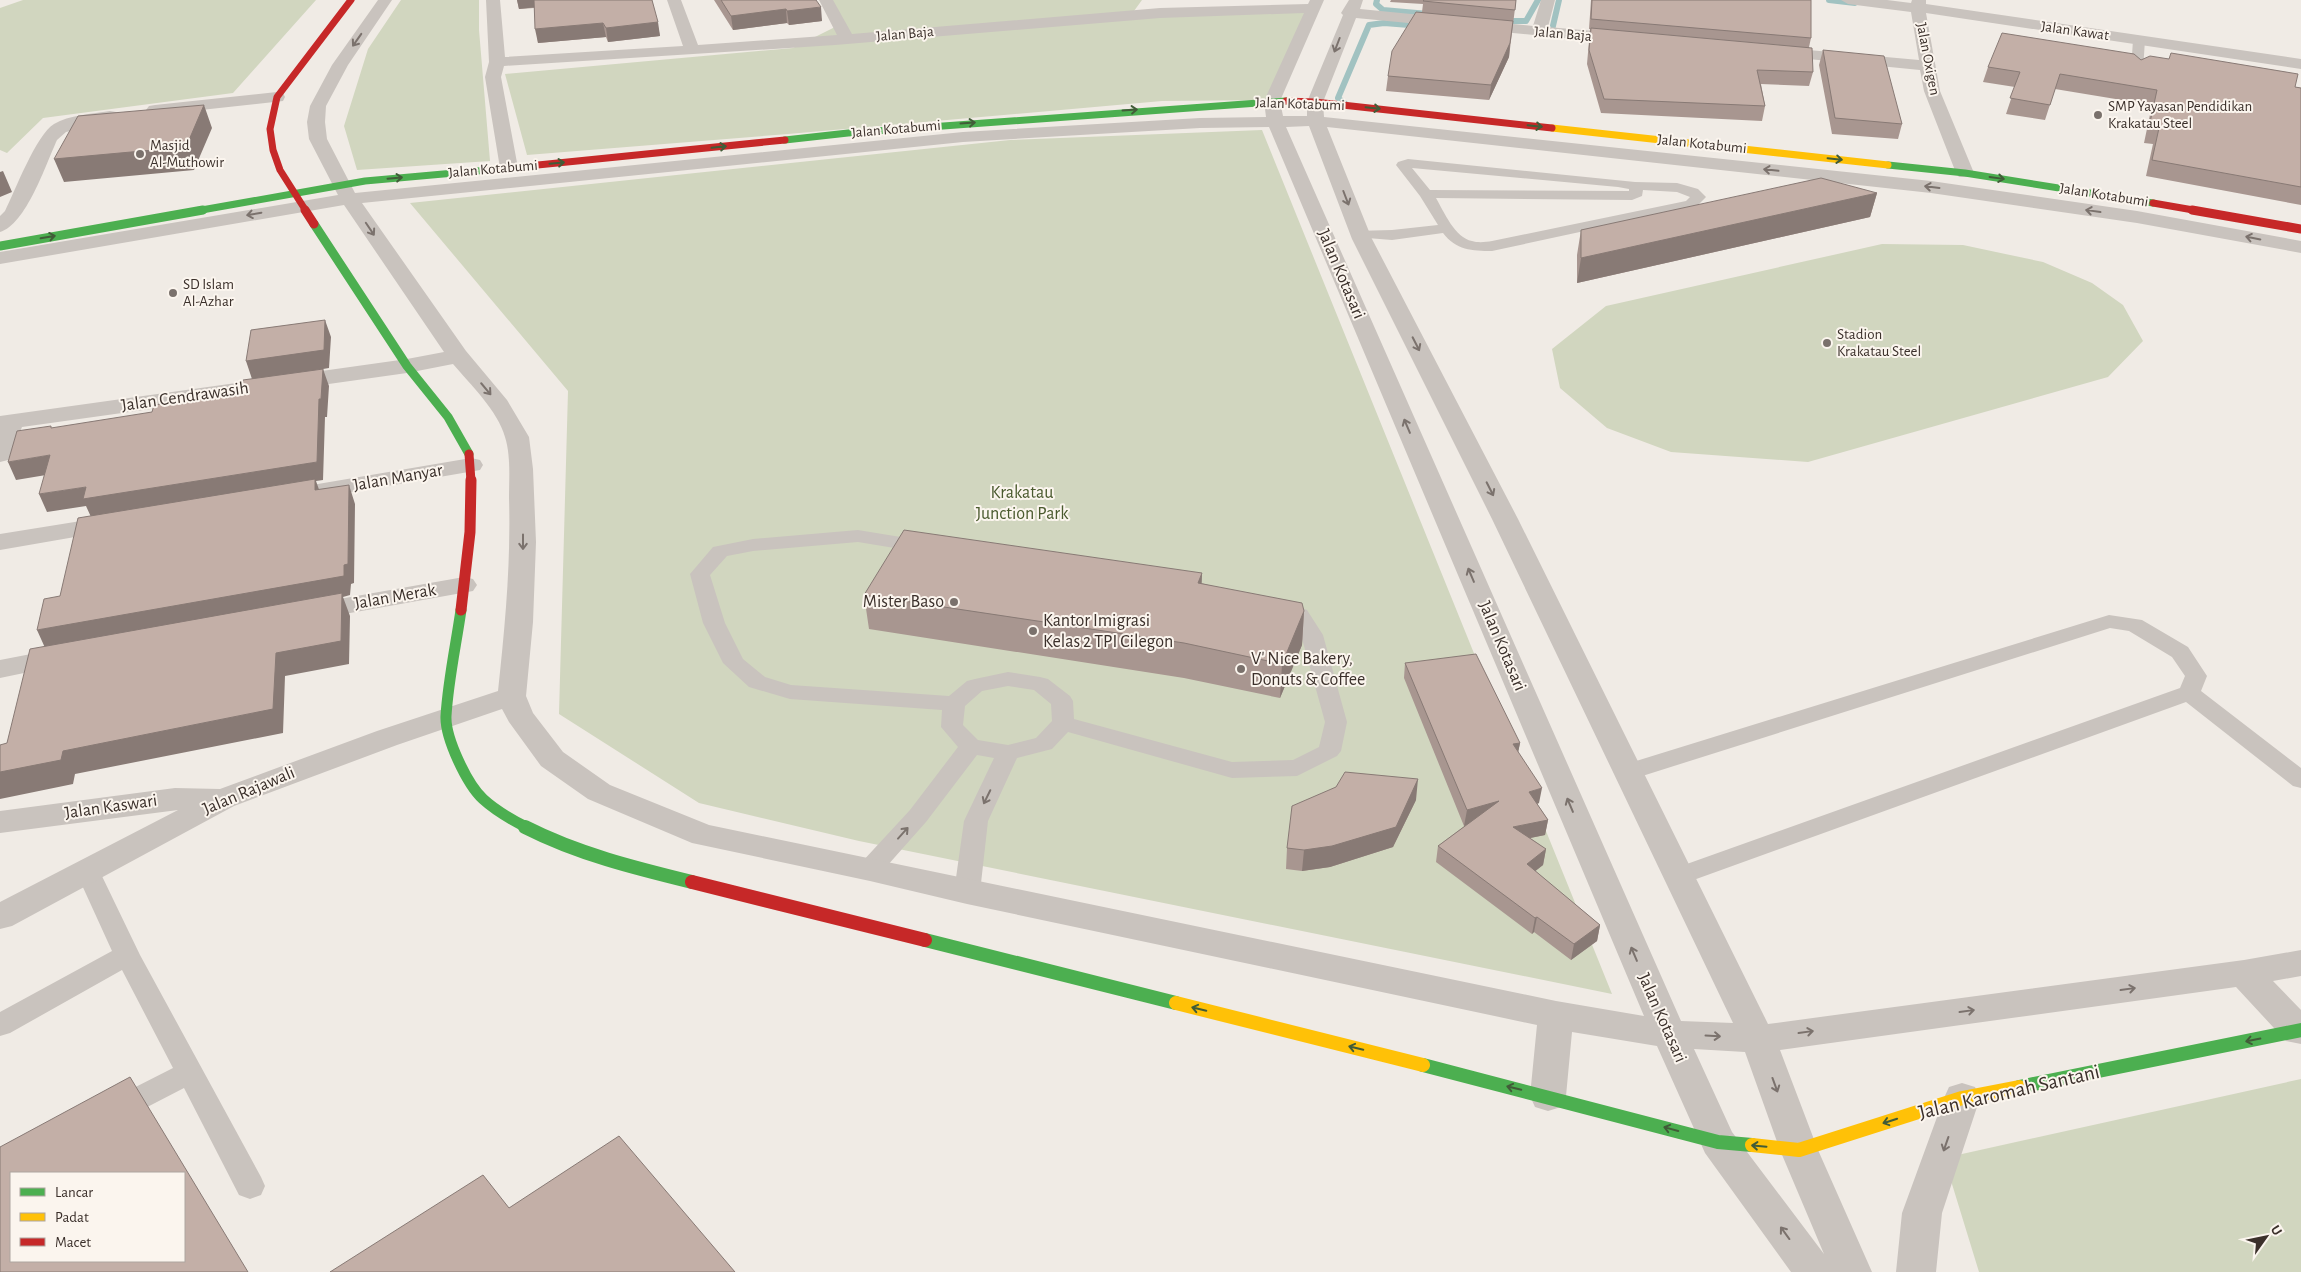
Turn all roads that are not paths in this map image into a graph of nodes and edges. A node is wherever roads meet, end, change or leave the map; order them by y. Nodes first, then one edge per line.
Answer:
1 (351, 0) edge
2 (385, 0) edge
3 (492, 0) edge
4 (674, 0) edge
5 (826, 0) edge
6 (1144, 0) edge
7 (1548, 0) edge
8 (1848, 0) edge
9 (1315, 4) edge
10 (1918, 4) edge
11 (1353, 9) edge
12 (1138, 15) junction
13 (1539, 32) junction
14 (847, 39) junction
15 (2139, 40) junction
16 (1646, 41) edge
17 (692, 50) junction
18 (1758, 51) edge
19 (497, 62) junction
20 (2301, 64) edge
21 (1927, 66) junction
22 (2137, 70) edge
23 (278, 97) junction
24 (1274, 111) junction
25 (142, 112) edge
26 (1315, 112) junction
27 (123, 114) edge
28 (509, 168) junction
29 (1965, 173) junction
30 (1635, 186) junction
31 (346, 192) junction
32 (1426, 194) junction
33 (1569, 195) junction
34 (298, 199) junction
35 (2186, 217) junction
36 (1611, 221) junction
37 (0, 226) edge
38 (1447, 228) junction
39 (2301, 230) edge
40 (1360, 234) junction
41 (0, 246) edge
42 (2301, 247) edge
43 (0, 258) edge
44 (458, 356) junction
45 (407, 366) junction
46 (6, 422) edge
47 (0, 455) edge
48 (471, 465) junction
49 (294, 495) edge
50 (138, 520) edge
51 (0, 542) edge
52 (946, 550) edge
53 (464, 585) junction
54 (1258, 599) edge
55 (290, 615) edge
56 (87, 652) edge
57 (0, 668) edge
58 (2189, 693) junction
59 (512, 696) junction
60 (954, 704) junction
61 (446, 718) junction
62 (1064, 723) junction
63 (971, 746) junction
64 (1008, 753) junction
65 (1628, 772) junction
66 (2301, 780) edge
67 (223, 799) junction
68 (0, 822) edge
69 (870, 870) junction
70 (88, 872) junction
71 (1679, 876) junction
72 (966, 892) junction
73 (0, 917) edge
74 (127, 954) junction
75 (2301, 963) edge
76 (2244, 973) junction
77 (1556, 1015) junction
78 (0, 1025) edge
79 (2300, 1031) edge
80 (1669, 1034) junction
81 (1758, 1039) junction
82 (190, 1072) junction
83 (1548, 1096) junction
84 (1962, 1098) junction
85 (95, 1121) edge
86 (1718, 1142) junction
87 (1799, 1150) junction
88 (250, 1186) dead end
89 (1814, 1272) edge
90 (1852, 1272) edge
91 (1916, 1272) edge

1 - 23 street
2 -> 31 street
3 - 19 street
4 - 17 street
5 - 14 street
6 - 12 street
7 - 13 street
8 - 10 street, Jalan Kawat
9 - 12 street, Jalan Baja
9 - 24 street
10 - 15 street, Jalan Kawat
10 - 21 street, Jalan Oxigen
11 - 13 street, Jalan Baja
11 -> 26 street
12 - 14 street, Jalan Baja
13 - 16 street, Jalan Baja
14 - 17 street, Jalan Baja
15 - 20 street, Jalan Kawat
15 - 22 lane
17 - 19 street, Jalan Baja
18 - 21 street
19 - 28 street
21 - 29 street, Jalan Oxigen
23 - 25 street
23 - 34 street
24 - 26 street, Jalan Kotabumi
28 -> 24 street, Jalan Kotabumi
24 - 31 street, Jalan Kotabumi
80 -> 24 street, Jalan Kotasari
26 -> 29 street, Jalan Kotabumi
35 -> 26 street, Jalan Kotabumi
26 -> 40 street, Jalan Kotasari
27 - 37 street
31 -> 28 street, Jalan Kotabumi
29 -> 35 street, Jalan Kotabumi
30 - 32 lane
30 - 33 lane
30 - 36 lane
31 - 34 street, Jalan Kotabumi
31 -> 44 street
32 - 33 lane
32 - 38 lane
33 - 36 lane
41 -> 34 street
34 -> 43 street, Jalan Kotabumi
34 - 45 street
35 - 39 street, Jalan Kotabumi
42 -> 35 street, Jalan Kotabumi
36 - 38 lane
38 - 40 lane
40 -> 65 street, Jalan Kotasari
44 - 45 street, Jalan Cendrawasih
44 -> 59 street
45 - 46 street, Jalan Cendrawasih
45 - 48 street
46 - 47 street
48 - 49 street, Jalan Manyar
48 - 53 street
50 - 51 street
52 - 60 lane
53 - 55 street, Jalan Merak
53 - 61 street
54 - 62 lane
56 - 57 street
58 - 65 lane
58 - 66 lane
58 - 71 lane
59 - 61 street, Jalan Rajawali
59 - 69 street
60 - 62 lane
60 - 63 lane
61 - 67 street, Jalan Rajawali
83 -> 61 street, Jalan Karomah Santani
62 - 64 lane
63 - 64 lane
69 -> 63 lane
64 -> 72 lane
65 - 71 street, Jalan Kotasari
67 - 68 street, Jalan Kaswari
67 - 70 street, Jalan Rajawali
69 - 72 street
70 - 73 street, Jalan Rajawali
70 - 74 lane
71 - 81 street, Jalan Kotasari
72 - 77 street
74 - 78 lane
74 - 82 lane
75 - 76 street
76 - 79 street
81 -> 76 street
77 - 80 street
77 - 83 street
79 -> 84 street, Jalan Karomah Santani
80 -> 81 street
80 - 86 street, Jalan Kotasari
81 -> 87 street, Jalan Kotasari
82 - 85 lane
82 - 88 lane
86 -> 83 street, Jalan Karomah Santani
84 -> 87 street, Jalan Karomah Santani
84 -> 91 street
87 -> 86 street, Jalan Karomah Santani
89 -> 86 street, Jalan Kotasari
87 - 90 street, Jalan Kotasari

